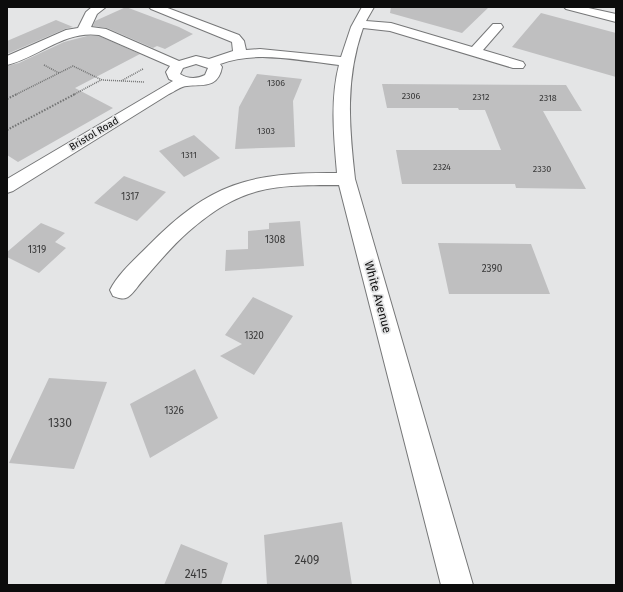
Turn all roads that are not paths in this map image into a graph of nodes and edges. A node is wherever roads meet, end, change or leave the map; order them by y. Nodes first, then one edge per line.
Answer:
1 (100, 7) edge
2 (155, 7) edge
3 (570, 7) edge
4 (364, 16) edge
5 (616, 18) edge
6 (497, 27) dead end
7 (83, 30) junction
8 (475, 51) junction
9 (240, 54) junction
10 (7, 61) edge
11 (346, 62) junction
12 (210, 63) junction
13 (518, 65) dead end
14 (179, 75) junction
15 (346, 180) junction
16 (7, 186) edge
17 (121, 290) dead end
18 (457, 585) edge

1 - 7 street
2 - 9 street
3 - 5 street
4 - 8 street
4 - 11 street, White Avenue
6 - 8 street
7 - 10 street, Bristol Road
7 - 14 street, Bristol Road
8 - 13 street
9 - 11 street, Bristol Road
9 - 12 street, Bristol Road
11 - 15 street, White Avenue
12 - 14 street, Bristol Road
12 - 14 street, Bristol Road
14 - 16 street, Bristol Road
15 - 17 street
15 - 18 street, White Avenue

